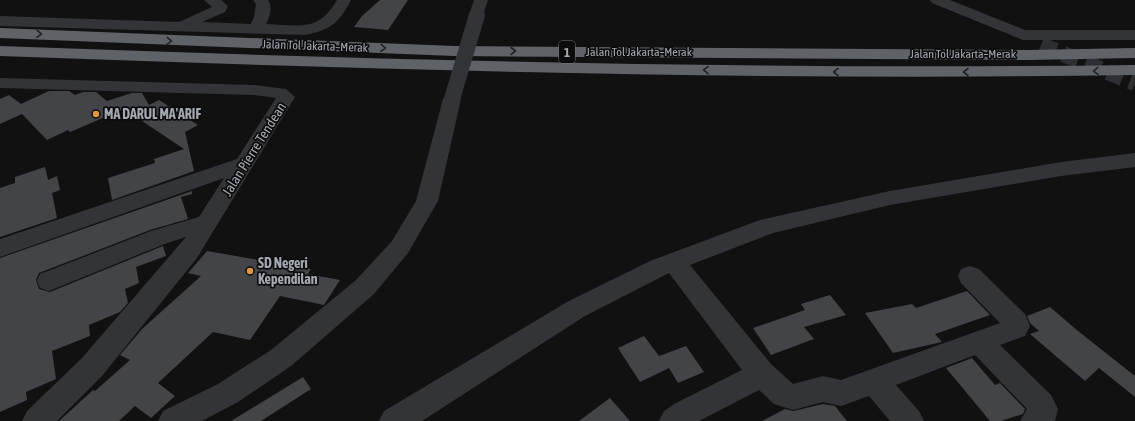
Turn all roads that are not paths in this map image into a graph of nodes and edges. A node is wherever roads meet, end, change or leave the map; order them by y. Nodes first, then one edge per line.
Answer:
1 (211, 0) edge
2 (260, 0) edge
3 (344, 0) edge
4 (937, 0) edge
5 (479, 8) edge
6 (2, 19) edge
7 (177, 27) junction
8 (256, 29) junction
9 (1020, 34) junction
10 (1135, 35) edge
11 (1041, 45) tunnel mouth
12 (0, 51) edge
13 (1135, 53) edge
14 (1135, 70) edge
15 (0, 83) edge
16 (1135, 160) edge
17 (244, 164) junction
18 (207, 224) junction
19 (0, 248) edge
20 (674, 262) junction
21 (970, 276) dead end
22 (49, 281) dead end
23 (979, 342) junction
24 (761, 373) junction
25 (874, 381) junction
26 (187, 418) edge
27 (37, 421) edge
28 (394, 421) edge
29 (674, 421) edge
30 (909, 421) edge
31 (1035, 421) edge

1 - 7 street
2 - 8 street
3 - 8 street
4 - 9 street
5 - 26 street, bridge
6 - 7 street
6 -> 13 highway, Jalan Tol Jakarta–Merak / 1
7 - 8 street
9 - 10 street
9 - 11 street
14 -> 12 highway, Jalan Tol Jakarta–Merak / 1
15 - 17 street, Jalan Pierre Tendean
16 - 20 street
17 - 18 street, Jalan Pierre Tendean
17 - 19 street
18 - 22 street
18 - 27 street, Jalan Pierre Tendean
20 - 24 street
20 - 28 street
21 - 23 street
23 - 25 street
23 - 31 street
24 - 25 street
24 - 29 street
25 - 30 street

